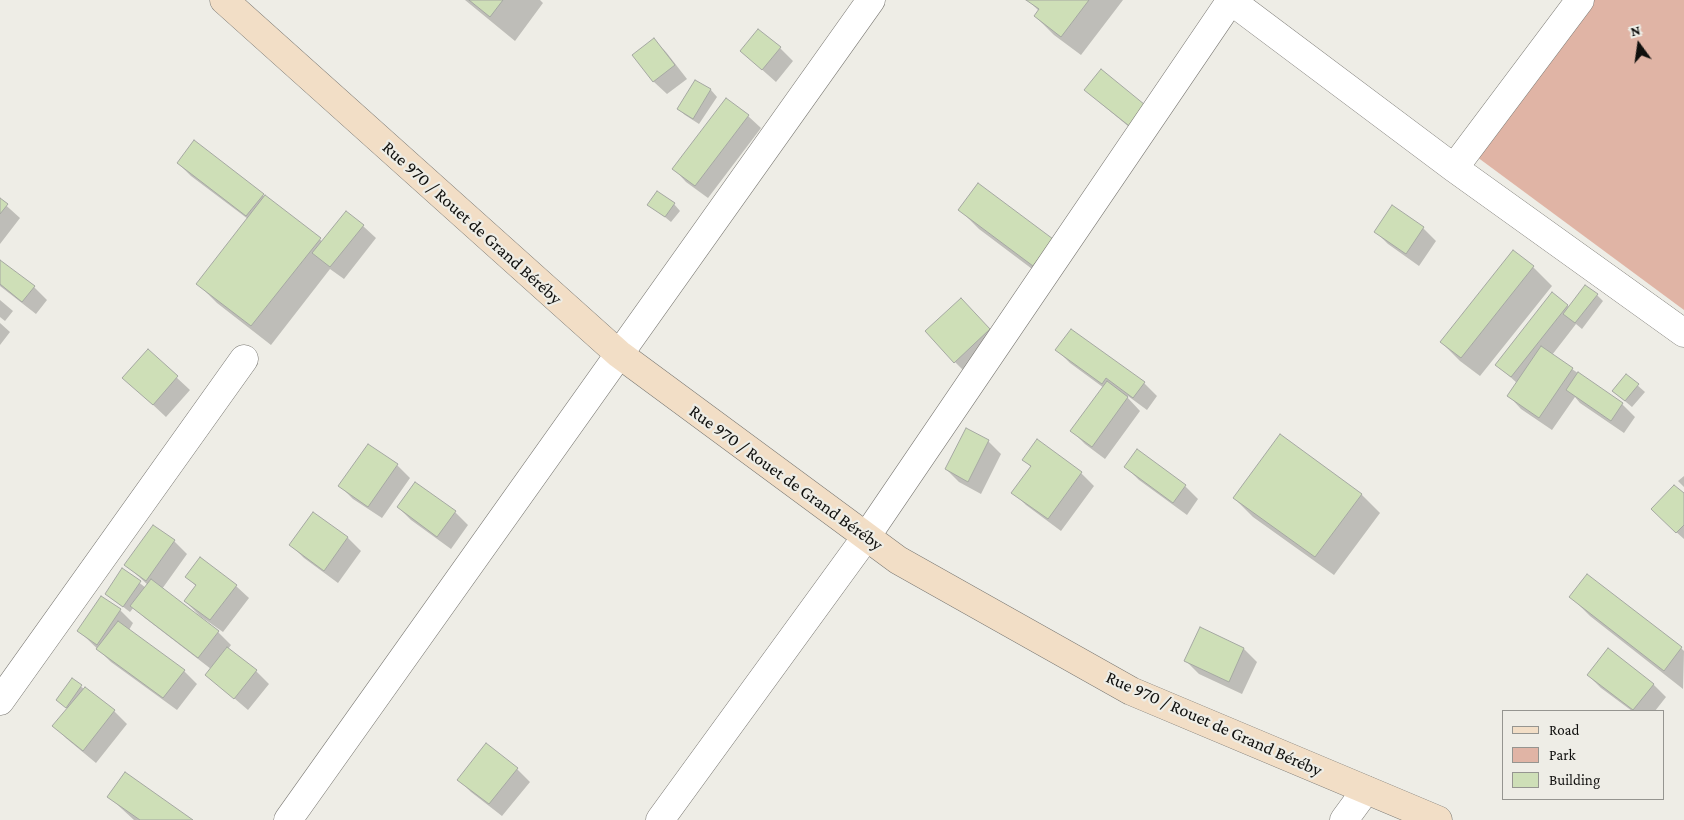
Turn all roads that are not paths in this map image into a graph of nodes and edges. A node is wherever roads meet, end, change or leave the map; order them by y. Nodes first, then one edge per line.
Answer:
1 (224, 0) edge
2 (871, 0) edge
3 (1230, 0) edge
4 (1580, 0) edge
5 (1454, 168) junction
6 (1684, 333) edge
7 (619, 354) junction
8 (244, 359) dead end
9 (866, 538) junction
10 (0, 701) edge
11 (1366, 790) junction
12 (288, 820) edge
13 (660, 820) edge
14 (1344, 820) edge
15 (1438, 820) edge

1 - 7 main road, Rue 970 / Rouet de Grand Béréby
2 - 7 street
3 - 5 street
3 - 9 street
4 - 5 street
5 - 6 street
7 - 9 main road, Rue 970 / Rouet de Grand Béréby
7 - 12 street
8 - 10 street
9 - 11 main road, Rue 970 / Rouet de Grand Béréby
9 - 13 street
11 - 14 street
11 - 15 main road, Rue 970 / Rouet de Grand Béréby

